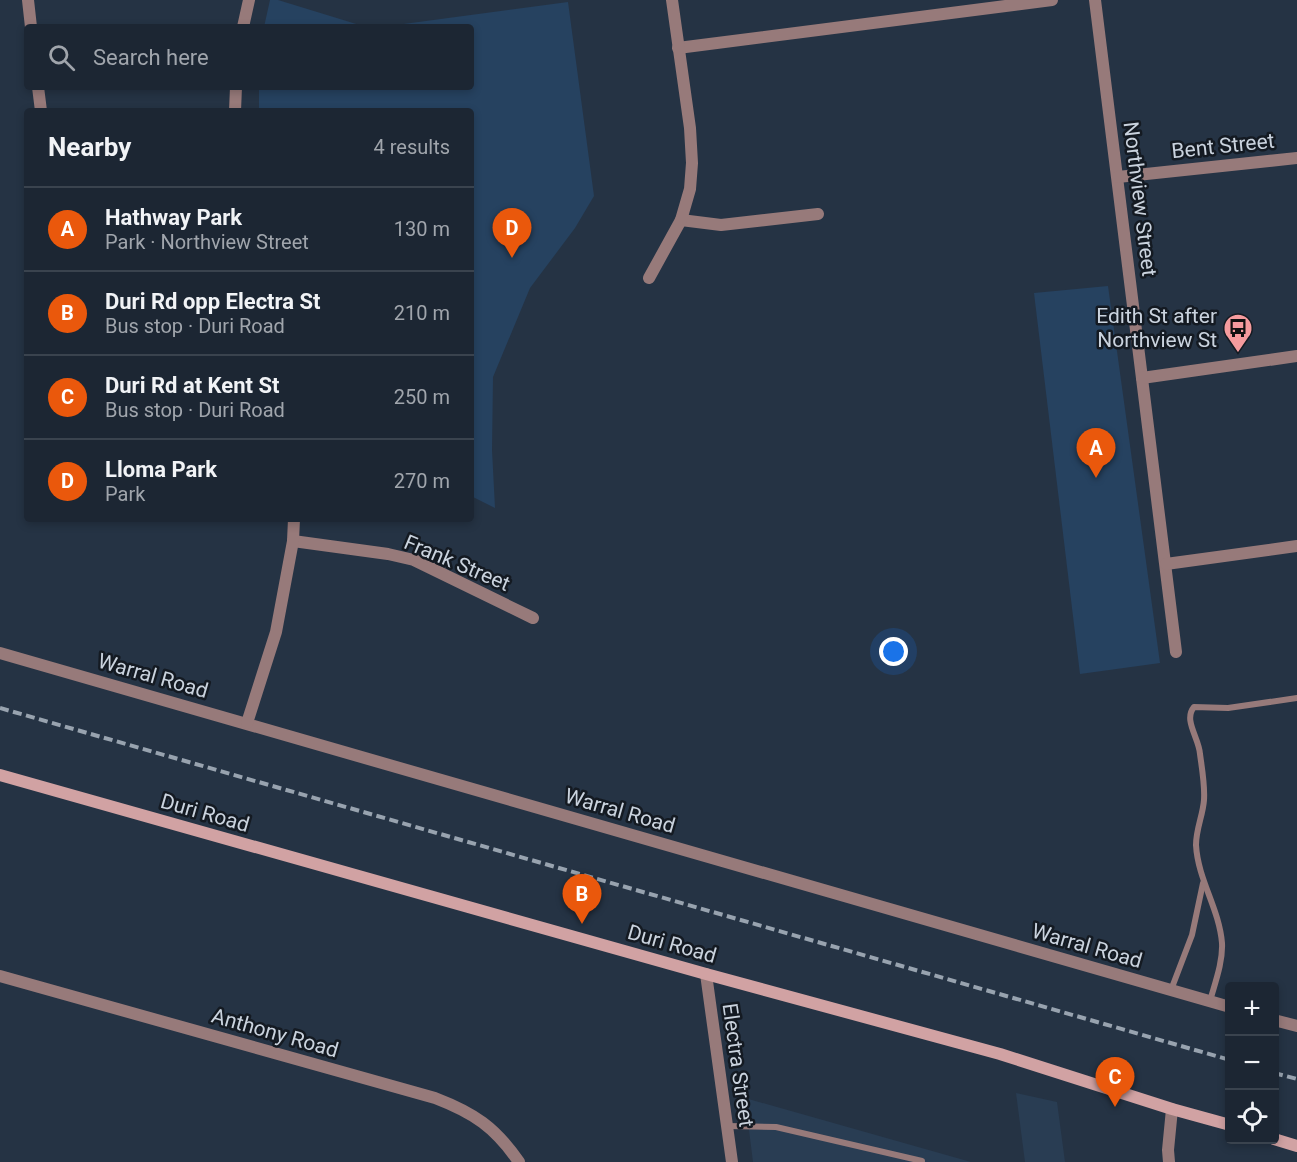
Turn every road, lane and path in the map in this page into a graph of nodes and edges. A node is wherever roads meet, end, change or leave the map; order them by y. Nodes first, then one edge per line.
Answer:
1 (28, 0) edge
2 (249, 0) edge
3 (672, 0) edge
4 (1052, 0) edge
5 (1095, 0) edge
6 (1009, 2) edge
7 (31, 24) edge
8 (244, 24) edge
9 (678, 48) junction
10 (38, 90) edge
11 (236, 90) edge
12 (41, 108) edge
13 (235, 108) edge
14 (1297, 158) edge
15 (1118, 177) junction
16 (818, 214) dead end
17 (681, 220) junction
18 (649, 278) dead end
19 (1297, 356) edge
20 (1142, 378) junction
21 (294, 522) edge
22 (292, 542) junction
23 (1297, 546) edge
24 (1166, 564) junction
25 (533, 618) dead end
26 (1176, 652) dead end
27 (0, 653) edge
28 (1297, 698) edge
29 (247, 723) junction
30 (0, 775) edge
31 (1204, 882) junction
32 (706, 974) junction
33 (0, 976) edge
34 (1171, 990) junction
35 (1210, 1002) junction
36 (1225, 1006) edge
37 (1279, 1021) edge
38 (1297, 1026) edge
39 (1172, 1109) junction
40 (1225, 1124) edge
41 (728, 1126) junction
42 (1279, 1140) edge
43 (1297, 1146) edge
44 (922, 1161) edge
45 (519, 1162) edge
46 (732, 1162) edge
47 (1169, 1162) edge

1 - 7 street
2 - 8 street
3 - 9 street
4 - 6 street
5 - 15 street, Northview Street
6 - 9 street
9 - 17 street
10 - 12 street
11 - 13 street
14 - 15 street, Bent Street
15 - 20 street, Northview Street
16 - 17 street
17 - 18 street
19 - 20 street
20 - 24 street, Northview Street
21 - 22 street
22 - 25 street, Frank Street
22 - 29 street
23 - 24 street
24 - 26 street, Northview Street
27 - 29 street, Warral Road
28 - 31 lane
29 - 34 street, Warral Road
30 - 32 main road, Duri Road
31 - 34 lane
31 - 35 lane
32 - 39 main road, Duri Road
32 - 41 street, Electra Street
33 - 45 street, Anthony Road
34 - 35 street, Warral Road
35 - 36 street, Warral Road
37 - 38 street
39 - 40 main road, Duri Road
39 - 47 street
41 - 44 lane
41 - 46 street, Electra Street
42 - 43 main road

